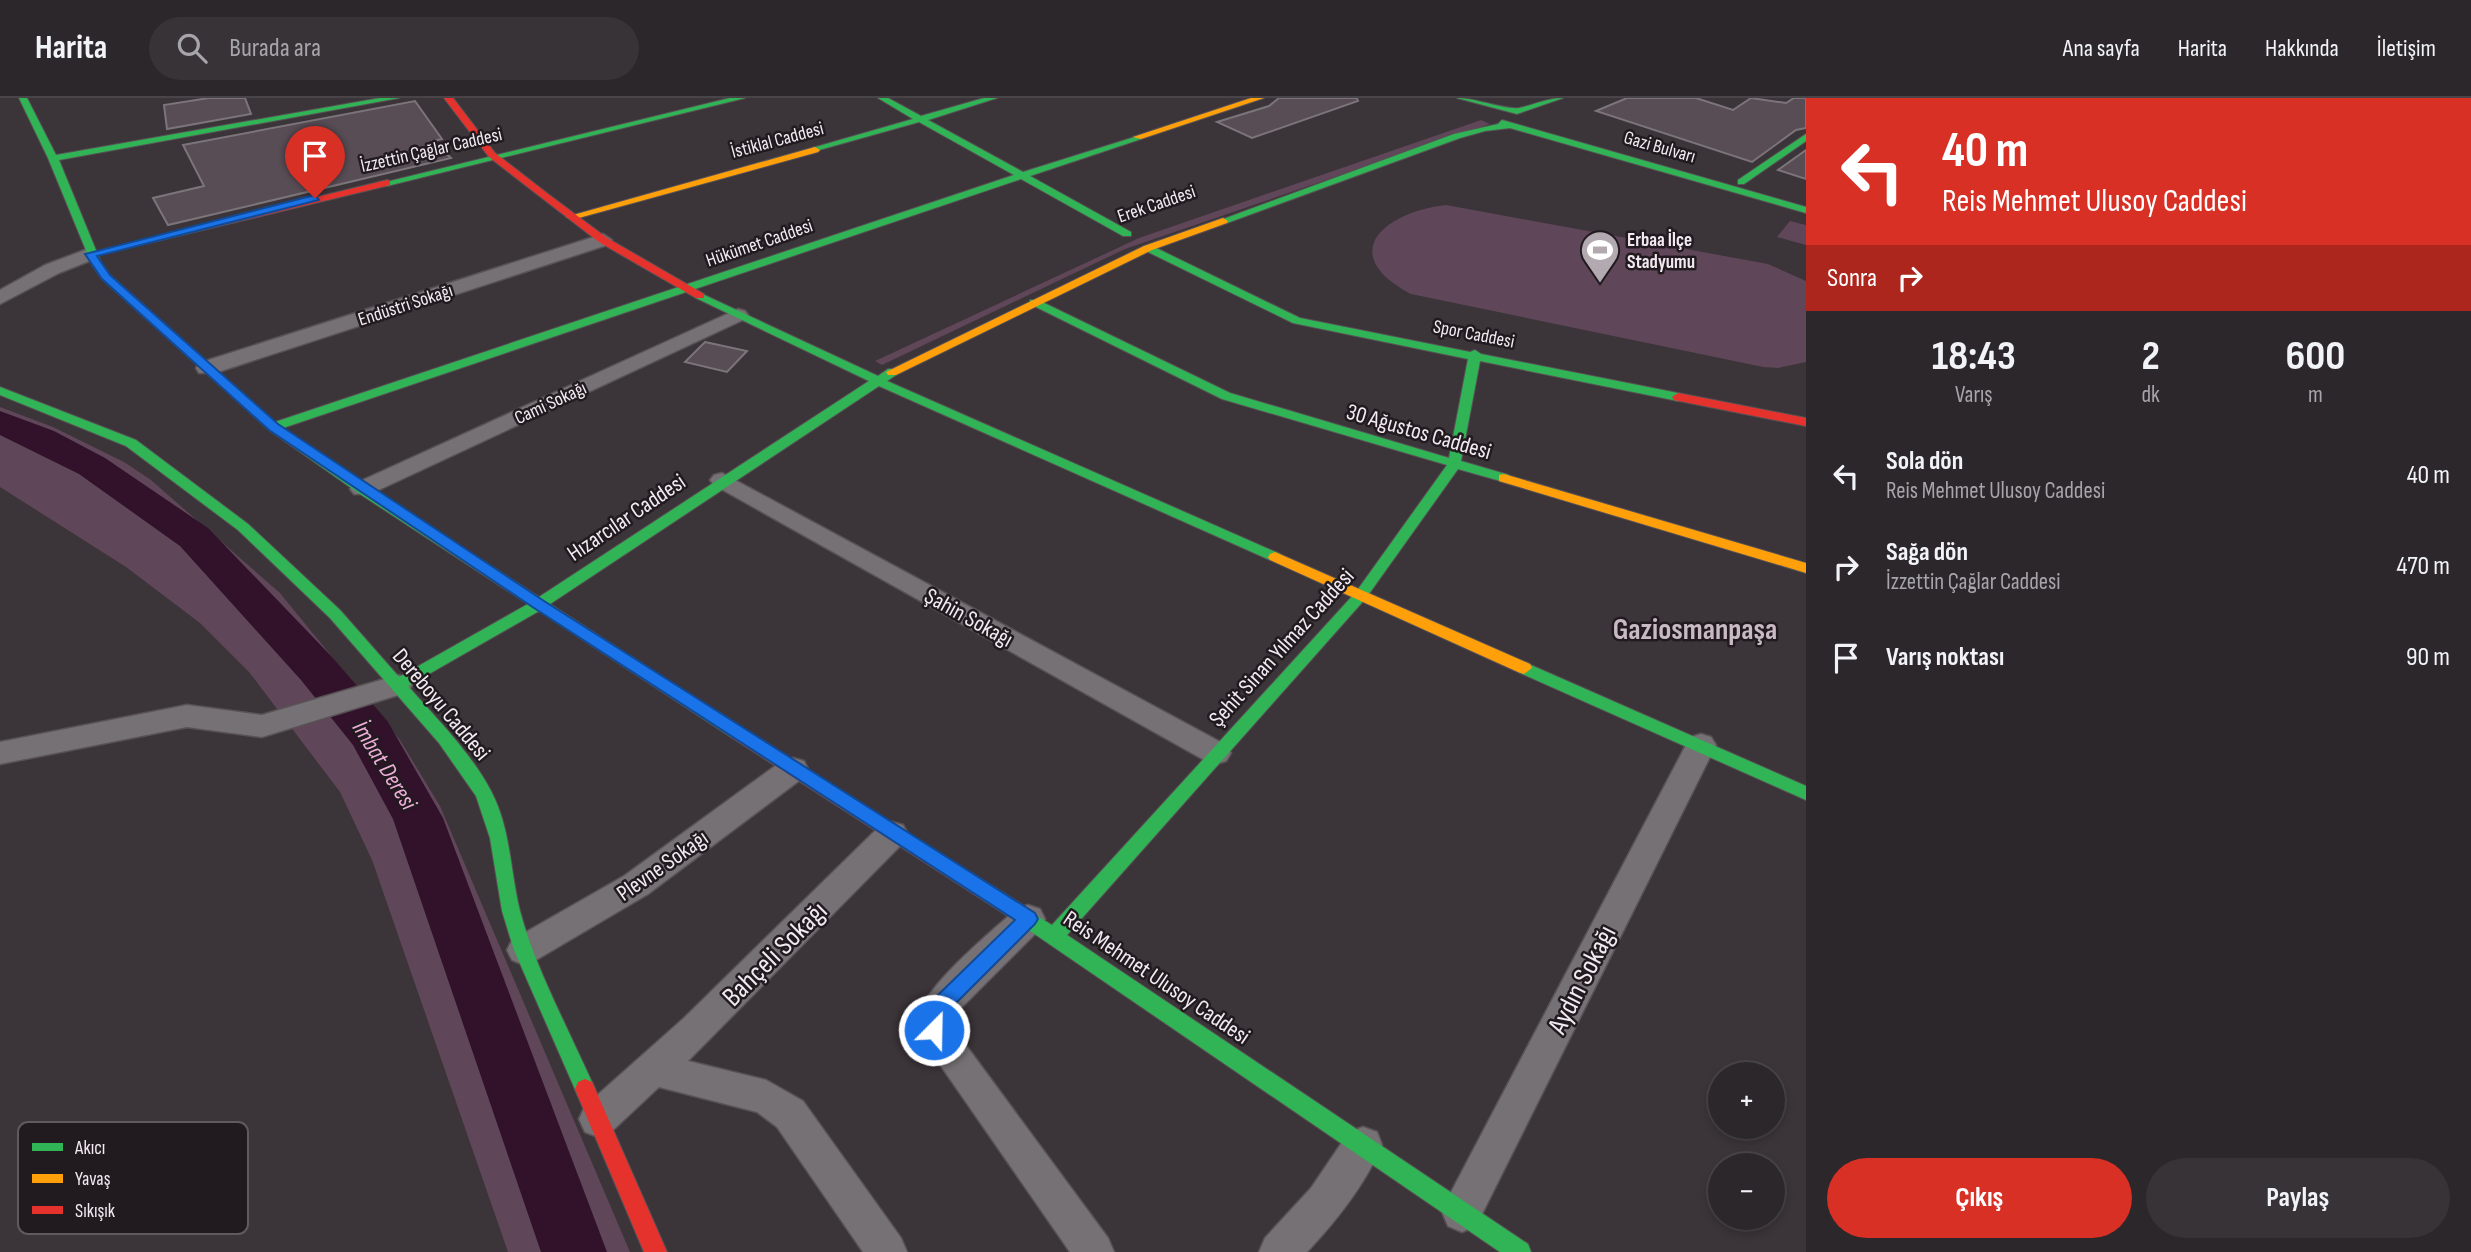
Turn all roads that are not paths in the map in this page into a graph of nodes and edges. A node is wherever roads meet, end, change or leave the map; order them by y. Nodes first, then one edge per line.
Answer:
1 (23, 98) edge
2 (395, 98) edge
3 (448, 98) edge
4 (741, 98) edge
5 (882, 98) edge
6 (993, 98) edge
7 (1260, 98) edge
8 (1559, 98) edge
9 (1453, 100) edge
10 (1577, 103) dead end
11 (1511, 118) junction
12 (921, 121) junction
13 (1806, 137) edge
14 (492, 155) junction
15 (53, 158) junction
16 (1020, 173) junction
17 (1284, 181) dead end
18 (1741, 181) junction
19 (1806, 200) edge
20 (1806, 209) edge
21 (571, 217) junction
22 (603, 240) junction
23 (1108, 243) dead end
24 (1148, 248) junction
25 (90, 254) junction
26 (688, 289) junction
27 (0, 298) edge
28 (1034, 302) junction
29 (738, 315) junction
30 (1475, 354) junction
31 (867, 356) dead end
32 (846, 366) junction
33 (207, 368) junction
34 (876, 380) junction
35 (0, 391) edge
36 (1806, 422) edge
37 (273, 427) junction
38 (1454, 465) junction
39 (722, 480) junction
40 (362, 489) junction
41 (1806, 568) edge
42 (1361, 595) junction
43 (539, 604) junction
44 (398, 685) junction
45 (1701, 745) junction
46 (0, 753) edge
47 (1216, 753) junction
48 (793, 769) junction
49 (1806, 793) edge
50 (892, 834) junction
51 (1042, 927) junction
52 (524, 950) junction
53 (653, 1069) junction
54 (598, 1119) junction
55 (1363, 1145) junction
56 (1462, 1212) junction
57 (656, 1252) edge
58 (887, 1252) edge
59 (1094, 1252) edge
60 (1279, 1252) edge
61 (1520, 1252) edge

1 - 15 street, Reis Mehmet Ulusoy Caddesi
2 - 15 street
3 - 14 street
4 - 14 street, İzzettin Çağlar Caddesi
5 - 12 street
6 - 12 street, İstiklal Caddesi
7 - 16 street, Hükümet Caddesi
8 - 11 street, Erek Caddesi
9 - 11 street, Gazi Bulvarı
9 - 11 street, Gazi Bulvarı
10 - 11 street, Erek Caddesi
11 - 17 street, Erek Caddesi
11 - 18 street, Gazi Bulvarı
11 - 20 street, Gazi Bulvarı
11 - 24 street, Erek Caddesi
12 - 16 street
12 - 21 street, İstiklal Caddesi
13 - 18 street
14 - 21 street
14 - 25 street, İzzettin Çağlar Caddesi
15 - 25 street, Reis Mehmet Ulusoy Caddesi
16 - 23 street, Erek Caddesi
16 - 26 street, Hükümet Caddesi
18 - 19 street, Gazi Bulvarı
21 - 22 street
22 - 26 street
22 - 33 street, Endüstri Sokağı
24 - 28 street, Erek Caddesi
24 - 30 street, Spor Caddesi
25 - 27 street
25 - 33 street, Reis Mehmet Ulusoy Caddesi
26 - 29 street
26 - 37 street, Hükümet Caddesi
28 - 34 street, Erek Caddesi
28 - 38 street, 30 Ağustos Caddesi
29 - 32 street
29 - 40 street, Cami Sokağı
30 - 36 street, Spor Caddesi
30 - 38 street, Şehit Sinan Yılmaz Caddesi
31 - 32 street
32 - 34 street
33 - 37 street, Reis Mehmet Ulusoy Caddesi
34 - 39 street, Hızarcılar Caddesi
34 - 42 street
35 - 44 street, Dereboyu Caddesi
37 - 40 street, Reis Mehmet Ulusoy Caddesi
38 - 41 street, 30 Ağustos Caddesi
38 - 42 street, Şehit Sinan Yılmaz Caddesi
39 - 43 street, Hızarcılar Caddesi
39 - 47 street, Şahin Sokağı
40 - 43 street, Reis Mehmet Ulusoy Caddesi
42 - 45 street
42 - 47 street, Şehit Sinan Yılmaz Caddesi
43 - 44 street, Hızarcılar Caddesi
43 - 48 street, Reis Mehmet Ulusoy Caddesi
44 - 46 street
44 - 52 street, Dereboyu Caddesi
45 - 49 street
45 - 56 street, Aydın Sokağı
47 - 51 street, Şehit Sinan Yılmaz Caddesi
48 - 50 street, Reis Mehmet Ulusoy Caddesi
48 - 52 street, Plevne Sokağı
50 - 51 street, Reis Mehmet Ulusoy Caddesi
50 - 53 street, Bahçeli Sokağı
51 - 55 street, Reis Mehmet Ulusoy Caddesi
51 - 59 street
52 - 54 street, Dereboyu Caddesi
53 - 54 street, Bahçeli Sokağı
53 - 58 street
54 - 57 street, Dereboyu Caddesi
55 - 56 street, Reis Mehmet Ulusoy Caddesi
55 - 60 street
56 - 61 street, Reis Mehmet Ulusoy Caddesi

